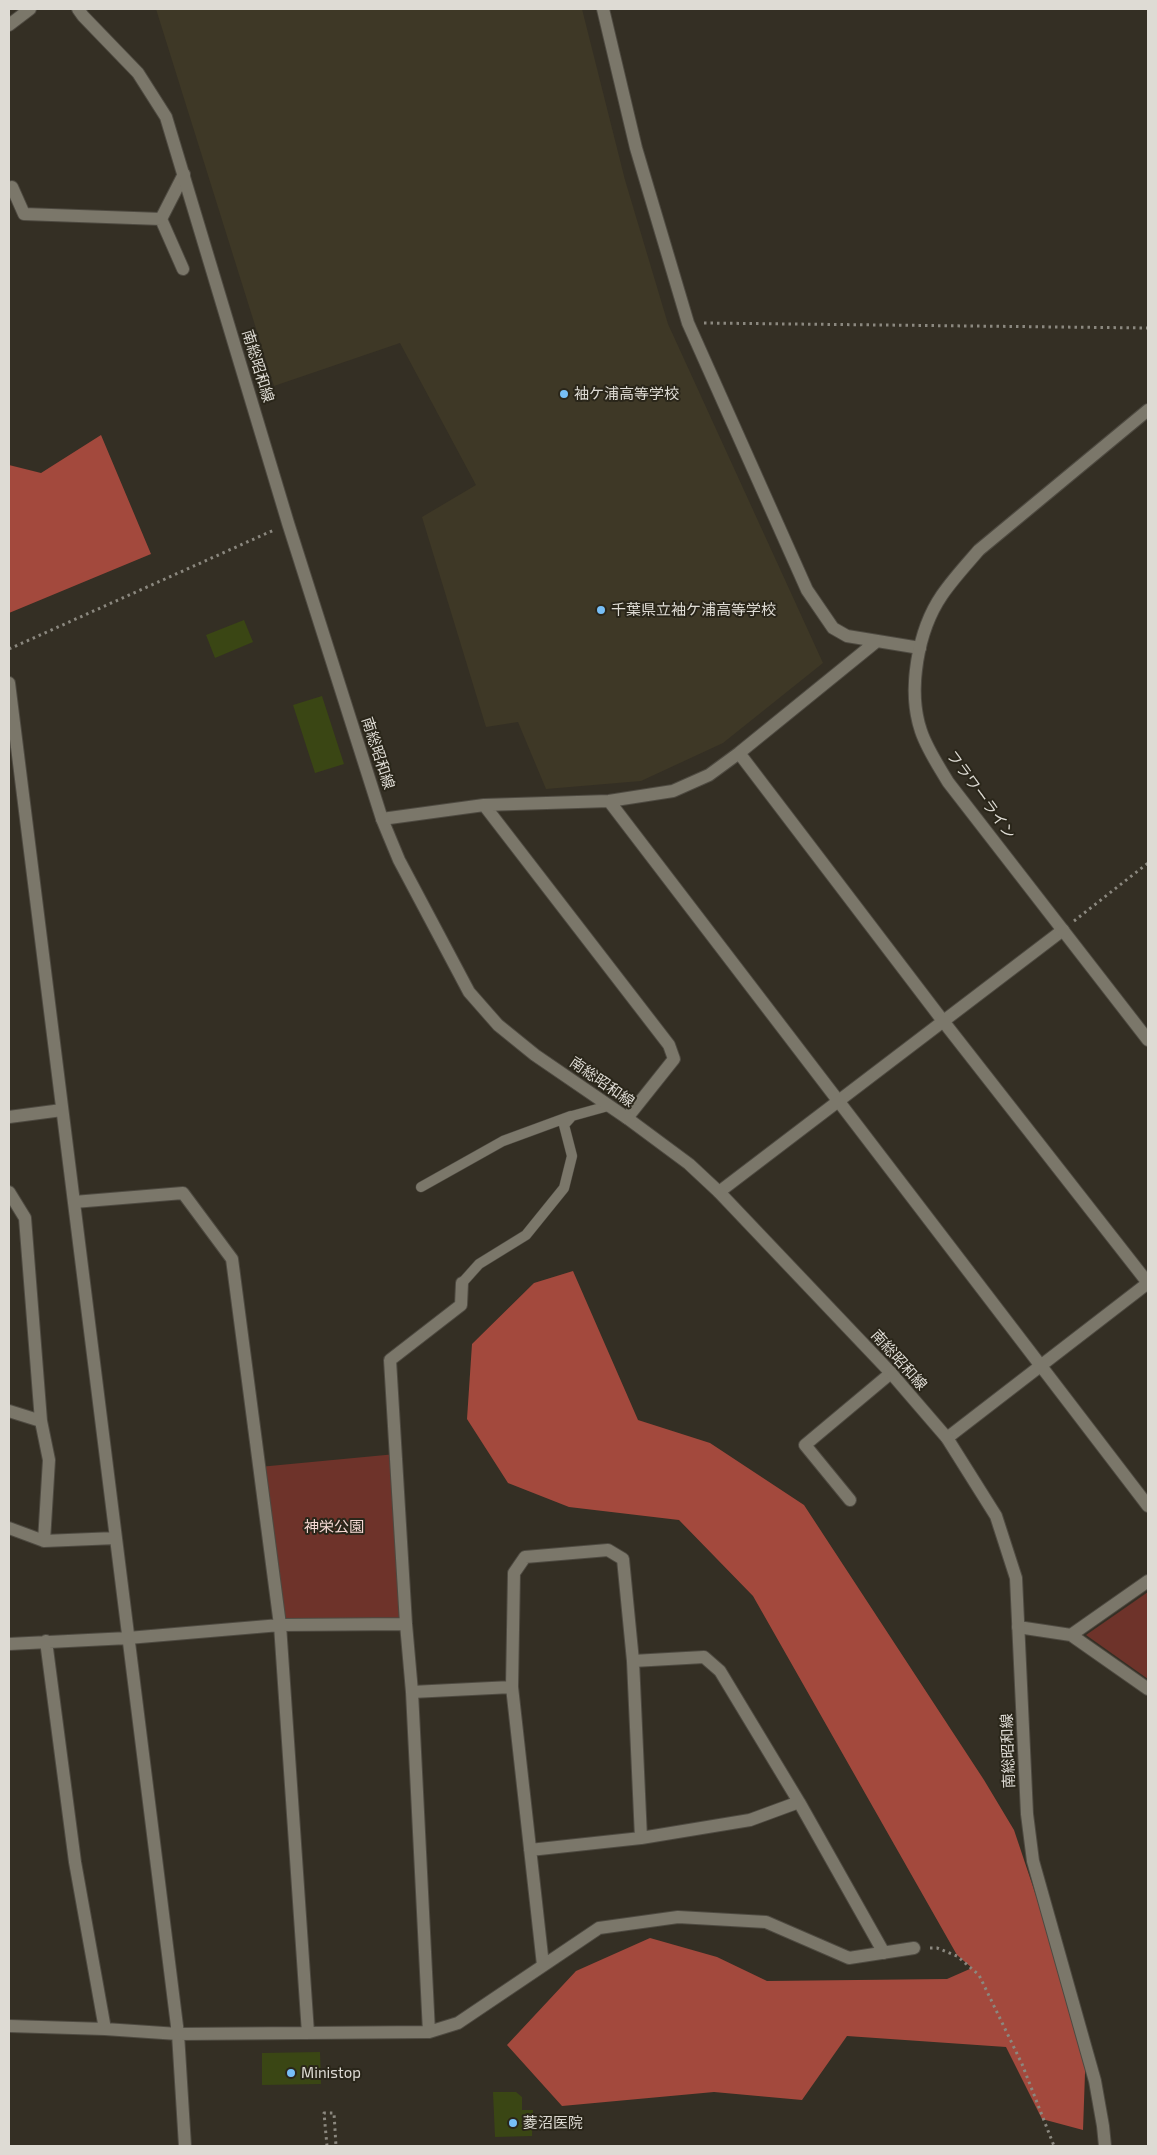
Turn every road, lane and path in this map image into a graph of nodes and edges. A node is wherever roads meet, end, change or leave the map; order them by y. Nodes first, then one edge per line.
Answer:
1 (30, 9) edge
2 (78, 9) edge
3 (603, 9) edge
4 (9, 25) edge
5 (184, 174) junction
6 (12, 187) dead end
7 (161, 219) junction
8 (184, 269) dead end
9 (688, 323) junction
10 (1148, 328) edge
11 (1148, 410) edge
12 (288, 523) junction
13 (877, 641) junction
14 (920, 648) junction
15 (9, 649) edge
16 (9, 683) edge
17 (740, 753) junction
18 (608, 801) junction
19 (484, 805) junction
20 (382, 819) junction
21 (1148, 863) edge
22 (1063, 930) junction
23 (943, 1020) junction
24 (1148, 1040) edge
25 (838, 1101) junction
26 (608, 1106) junction
27 (62, 1110) junction
28 (572, 1116) junction
29 (9, 1117) edge
30 (627, 1118) junction
31 (421, 1187) dead end
32 (9, 1192) edge
33 (719, 1192) junction
34 (74, 1202) junction
35 (462, 1283) joint
36 (1148, 1283) edge
37 (1042, 1365) junction
38 (891, 1373) junction
39 (9, 1412) edge
40 (41, 1421) junction
41 (947, 1438) junction
42 (850, 1500) dead end
43 (1148, 1506) edge
44 (9, 1528) edge
45 (116, 1538) junction
46 (44, 1541) junction
47 (1148, 1581) edge
48 (406, 1624) junction
49 (280, 1625) junction
50 (1018, 1627) junction
51 (1072, 1635) junction
52 (128, 1638) junction
53 (46, 1641) junction
54 (9, 1644) edge
55 (633, 1661) junction
56 (512, 1686) junction
57 (1148, 1689) edge
58 (412, 1692) junction
59 (799, 1802) junction
60 (641, 1838) junction
61 (530, 1850) junction
62 (914, 1948) joint
63 (884, 1953) junction
64 (543, 1965) junction
65 (9, 2026) edge
66 (105, 2029) junction
67 (428, 2032) junction
68 (308, 2033) junction
69 (178, 2034) junction
70 (185, 2146) edge
71 (327, 2146) edge
72 (336, 2146) edge
73 (1054, 2146) edge
74 (1104, 2146) edge

1 - 4 street
2 - 5 street, 南総昭和線
3 - 9 street
5 - 7 street
5 - 12 street, 南総昭和線
6 - 7 street
7 - 8 street
9 - 10 path
9 - 13 street
11 - 14 street, フラワーライン
12 - 15 path
12 - 20 street, 南総昭和線
13 - 14 street
13 - 17 street
14 - 22 street, フラワーライン
16 - 27 street
17 - 18 street
17 - 23 street
18 - 19 street
18 - 25 street
19 - 20 street
19 - 30 street
20 - 26 street, 南総昭和線
21 - 22 path
22 - 23 street
22 - 24 street, フラワーライン
23 - 25 street
23 - 36 street
25 - 33 street
25 - 37 street
26 - 28 lane
26 - 30 street, 南総昭和線
27 - 29 street
27 - 34 street
28 - 31 lane
28 - 35 lane
30 - 33 street, 南総昭和線
32 - 40 street
33 - 38 street, 南総昭和線
34 - 45 street
34 - 49 street
35 - 48 street
36 - 37 street
37 - 41 street
37 - 43 street
38 - 41 street, 南総昭和線
38 - 42 street
39 - 40 street
40 - 46 street
41 - 50 street, 南総昭和線
44 - 46 street
45 - 46 street
45 - 52 street
47 - 51 street
48 - 49 street
48 - 58 street
49 - 52 street
49 - 68 street
50 - 51 street
50 - 74 street, 南総昭和線
51 - 57 street
52 - 53 street
52 - 69 street
53 - 54 street
53 - 66 street
55 - 56 street
55 - 59 street
55 - 60 street
56 - 58 street
56 - 61 street
58 - 67 street
59 - 60 street
59 - 63 street
60 - 61 street
61 - 64 street
62 - 63 street
62 - 73 path
63 - 64 street
64 - 67 street
65 - 66 street
66 - 69 street
67 - 68 street
68 - 69 street
69 - 70 street
71 - 72 path

